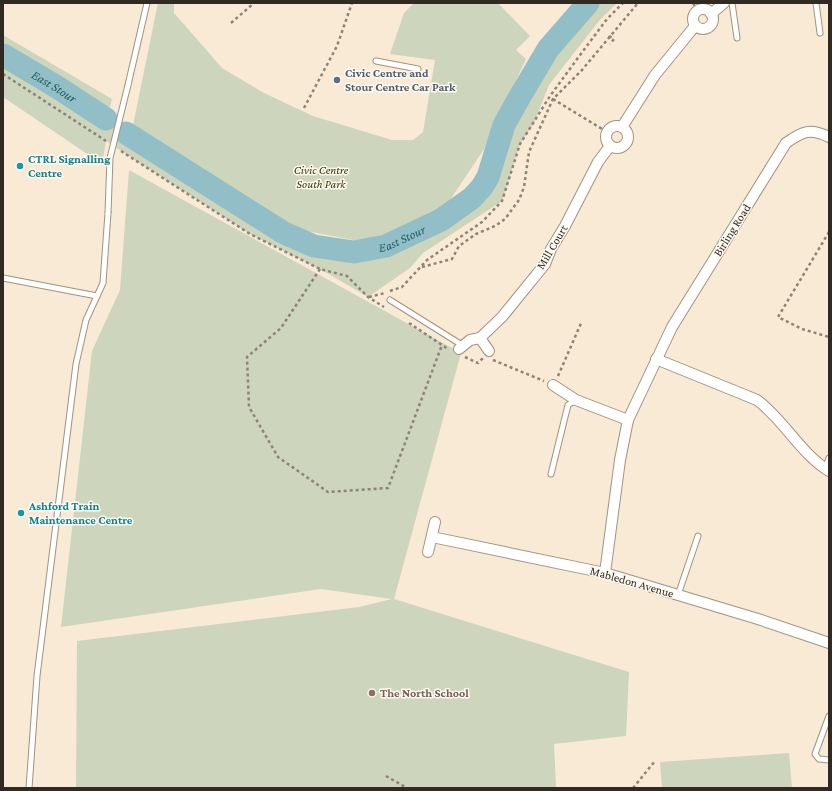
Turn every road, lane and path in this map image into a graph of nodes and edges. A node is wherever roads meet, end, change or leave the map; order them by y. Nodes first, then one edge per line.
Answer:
1 (147, 3) edge
2 (254, 3) edge
3 (352, 3) edge
4 (623, 3) edge
5 (638, 3) edge
6 (724, 3) edge
7 (732, 3) edge
8 (816, 3) edge
9 (695, 7) edge
10 (711, 14) junction
11 (231, 23) dead end
12 (695, 26) junction
13 (820, 33) dead end
14 (610, 36) junction
15 (737, 38) dead end
16 (610, 44) dead end
17 (376, 61) dead end
18 (418, 69) dead end
19 (3, 74) edge
20 (550, 96) junction
21 (553, 99) junction
22 (304, 108) dead end
23 (622, 127) junction
24 (607, 132) junction
25 (829, 137) edge
26 (112, 145) dead end
27 (610, 146) junction
28 (118, 149) dead end
29 (829, 232) edge
30 (420, 267) junction
31 (320, 269) junction
32 (3, 278) edge
33 (97, 296) junction
34 (390, 300) dead end
35 (582, 321) dead end
36 (829, 337) edge
37 (480, 338) junction
38 (442, 345) dead end
39 (461, 350) junction
40 (488, 356) junction
41 (656, 359) junction
42 (553, 385) junction
43 (576, 400) junction
44 (628, 420) junction
45 (829, 458) edge
46 (827, 470) edge
47 (551, 474) dead end
48 (435, 522) dead end
49 (698, 536) dead end
50 (432, 537) junction
51 (428, 552) dead end
52 (605, 573) junction
53 (678, 595) junction
54 (829, 643) edge
55 (829, 716) edge
56 (829, 760) edge
57 (654, 761) dead end
58 (386, 776) dead end
59 (29, 788) edge
60 (407, 788) edge
61 (633, 788) edge

1 - 33 lane, bridge
2 - 11 path
3 - 22 path
4 - 20 path
5 - 14 path
6 - 10 street
7 - 15 lane
8 - 13 lane
9 - 10 street
9 - 12 street
10 - 12 street
12 - 23 street
14 - 16 path
14 - 21 path
17 - 18 lane
19 - 26 path
20 - 21 path
20 - 30 path
21 - 24 path
21 - 30 path
23 - 24 street
23 - 27 street
24 - 27 street
25 - 41 street, Birling Road
27 - 37 street, Mill Court
28 - 31 path
29 - 36 path
30 - 31 path
31 - 38 path
32 - 33 lane
33 - 59 lane
34 - 39 lane
35 - 42 path
37 - 39 street, Mill Court
37 - 40 street
39 - 40 path
40 - 42 path
41 - 44 street, Birling Road
41 - 46 street
42 - 43 street
43 - 44 street
43 - 47 lane
44 - 52 street, Birling Road
45 - 46 lane
48 - 50 street
49 - 53 lane
50 - 51 street
50 - 52 street, Mabledon Avenue
52 - 53 street, Mabledon Avenue
53 - 54 street, Mabledon Avenue
55 - 56 lane
57 - 61 path
58 - 60 path

